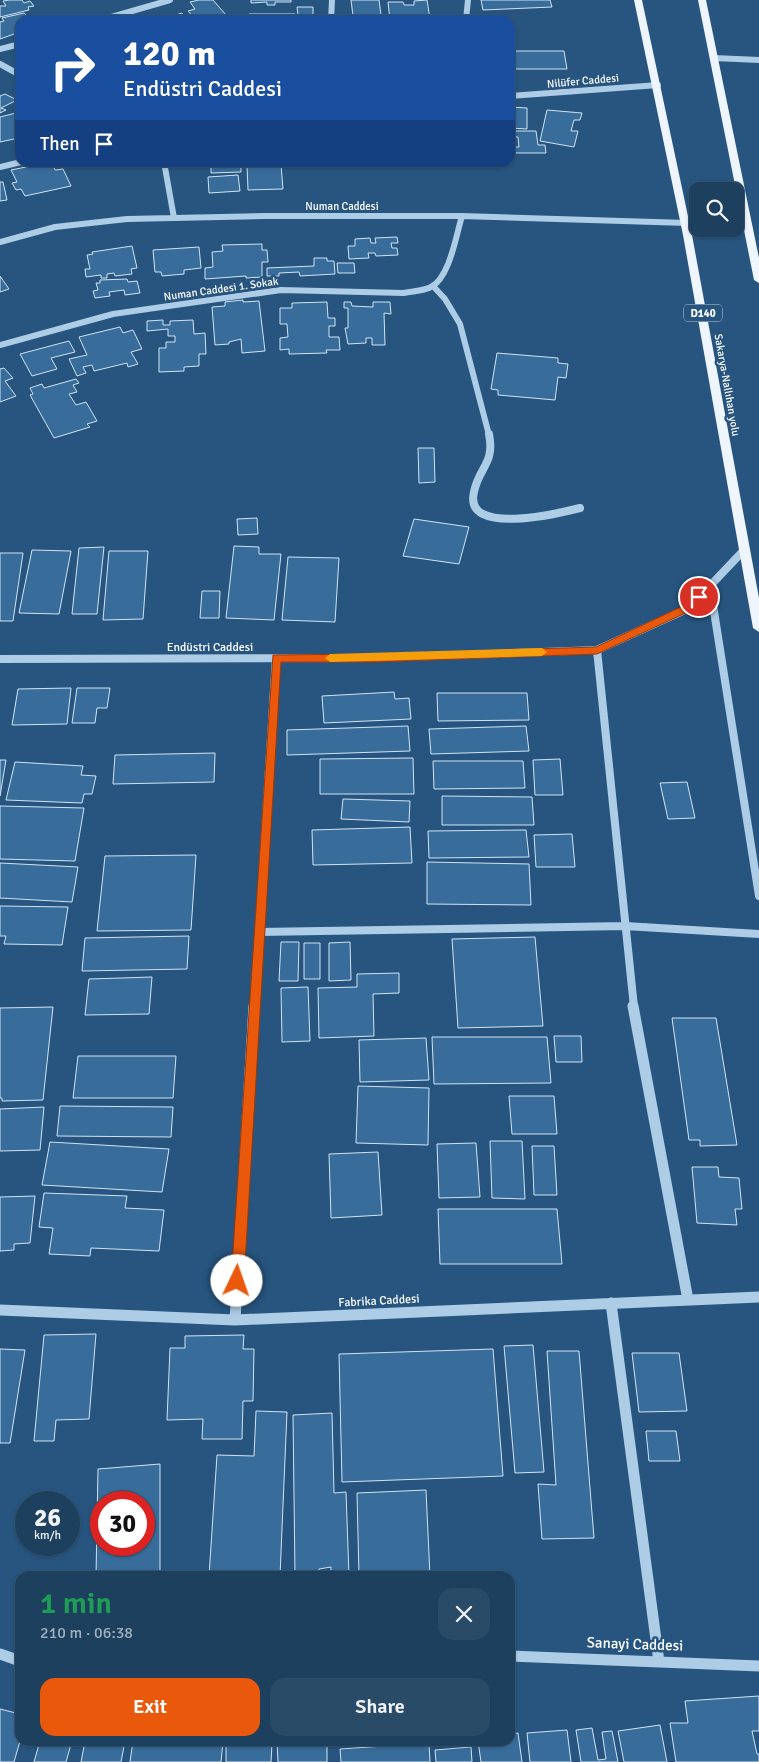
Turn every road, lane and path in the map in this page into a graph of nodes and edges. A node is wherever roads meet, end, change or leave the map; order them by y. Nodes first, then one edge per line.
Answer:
1 (170, 0) edge
2 (332, 0) edge
3 (468, 0) edge
4 (638, 0) edge
5 (702, 0) edge
6 (118, 15) edge
7 (332, 15) edge
8 (466, 15) edge
9 (15, 45) edge
10 (0, 49) edge
11 (714, 58) junction
12 (759, 60) edge
13 (0, 64) edge
14 (15, 72) edge
15 (658, 85) junction
16 (515, 96) edge
17 (15, 163) edge
18 (0, 167) edge
19 (165, 167) edge
20 (462, 216) junction
21 (174, 218) junction
22 (687, 223) junction
23 (0, 242) edge
24 (759, 280) edge
25 (433, 286) junction
26 (0, 345) edge
27 (580, 508) dead end
28 (745, 549) junction
29 (710, 586) junction
30 (759, 628) edge
31 (597, 650) junction
32 (276, 658) junction
33 (0, 659) edge
34 (759, 896) edge
35 (624, 926) junction
36 (259, 932) junction
37 (759, 934) edge
38 (759, 1296) edge
39 (688, 1300) junction
40 (611, 1303) junction
41 (0, 1310) edge
42 (235, 1320) junction
43 (0, 1654) edge
44 (515, 1656) edge
45 (15, 1659) edge
46 (659, 1662) junction
47 (759, 1666) edge

1 - 6 street
2 - 7 street
3 - 8 street
4 - 15 main road, Sakarya-Nallıhan yolu / D140
5 - 11 main road
9 - 10 street
11 - 12 street
11 - 24 main road
13 - 14 street
15 - 16 street, Nilüfer Caddesi
15 - 22 main road, Sakarya-Nallıhan yolu / D140
17 - 18 street
19 - 21 street
20 - 21 street, Numan Caddesi
20 - 22 street, Numan Caddesi
20 - 25 street
21 - 23 street, Numan Caddesi
22 - 28 main road, Sakarya-Nallıhan yolu / D140
25 - 26 street, Numan Caddesi 1. Sokak
25 - 27 street
28 - 29 street, Endüstri Caddesi
28 - 30 main road, Sakarya-Nallıhan yolu / D140
29 - 31 street, Endüstri Caddesi
29 - 34 street
31 - 32 street, Endüstri Caddesi
31 - 35 street
32 - 33 street, Endüstri Caddesi
32 - 36 street
35 - 36 street
35 - 37 street
35 - 39 street
36 - 42 street
38 - 39 street, Fabrika Caddesi
39 - 40 street, Fabrika Caddesi
40 - 42 street, Fabrika Caddesi
40 - 46 street
41 - 42 street, Fabrika Caddesi
43 - 45 street
44 - 46 street, Sanayi Caddesi
46 - 47 street, Sanayi Caddesi

